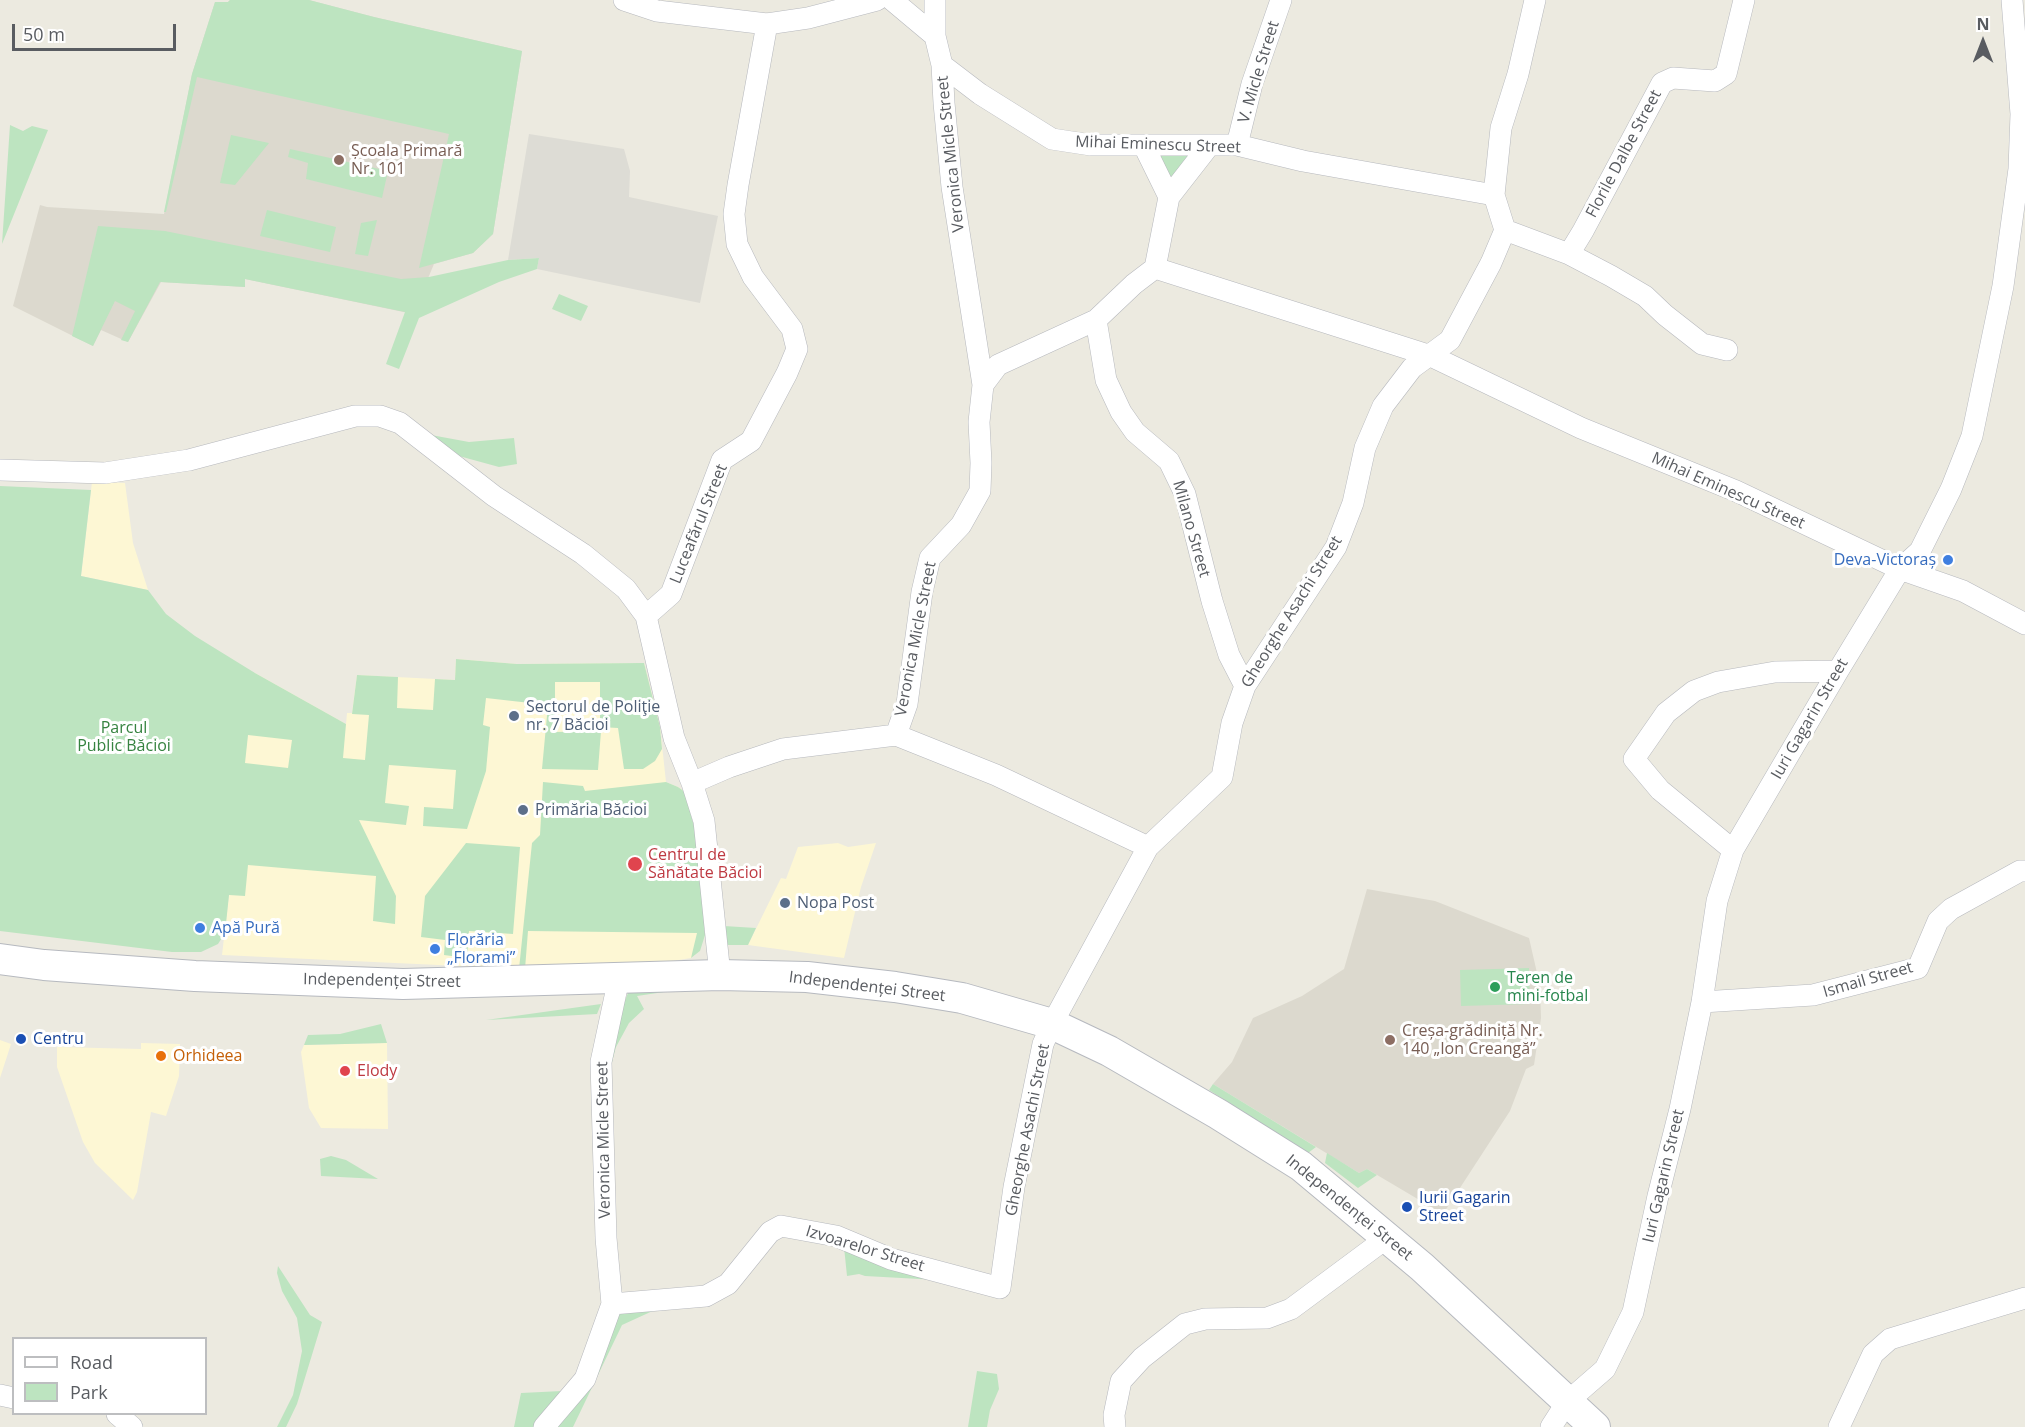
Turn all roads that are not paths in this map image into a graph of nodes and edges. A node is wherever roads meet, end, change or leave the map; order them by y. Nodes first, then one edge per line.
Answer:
1 (624, 0) edge
2 (877, 0) edge
3 (892, 0) edge
4 (935, 0) edge
5 (1281, 0) edge
6 (1534, 0) edge
7 (1744, 0) edge
8 (2012, 0) edge
9 (768, 24) junction
10 (935, 36) junction
11 (942, 65) junction
12 (1238, 145) junction
13 (1144, 146) junction
14 (1208, 147) junction
15 (2022, 170) edge
16 (1494, 195) junction
17 (1169, 197) junction
18 (1504, 230) junction
19 (1569, 254) junction
20 (1155, 268) junction
21 (1096, 320) junction
22 (1727, 351) dead end
23 (1431, 356) junction
24 (983, 385) junction
25 (0, 470) edge
26 (1900, 569) junction
27 (646, 616) junction
28 (2025, 624) edge
29 (1838, 671) junction
30 (1245, 686) junction
31 (896, 735) junction
32 (692, 783) junction
33 (1148, 847) junction
34 (1733, 850) junction
35 (2025, 871) edge
36 (0, 959) edge
37 (720, 975) junction
38 (619, 978) junction
39 (1702, 1002) junction
40 (1052, 1024) junction
41 (1388, 1237) junction
42 (1000, 1288) joint
43 (2025, 1298) edge
44 (612, 1304) junction
45 (1567, 1402) junction
46 (119, 1415) edge
47 (132, 1427) edge
48 (544, 1427) edge
49 (1115, 1427) edge
50 (1551, 1427) edge
51 (1595, 1427) edge
52 (1839, 1427) edge

1 - 9 street
2 - 9 street
3 - 10 street
4 - 10 street
5 - 12 street, V. Micle Street
6 - 16 street
7 - 19 street, Florile Dalbe Street
8 - 15 street, Iuri Gagarin Street
9 - 27 street, Luceafărul Street
10 - 11 street
11 - 13 street, Mihai Eminescu Street
11 - 24 street, Veronica Micle Street
12 - 14 street, Mihai Eminescu Street
12 - 16 street, Mihai Eminescu Street
13 - 14 street, Mihai Eminescu Street
13 - 17 street
14 - 17 street
15 - 26 street, Iuri Gagarin Street
16 - 18 street
17 - 20 street
18 - 19 street
18 - 23 street, Gheorghe Asachi Street
19 - 22 street
20 - 21 street
20 - 23 street
21 - 24 street
21 - 30 street, Milano Street
23 - 26 street, Mihai Eminescu Street
23 - 30 street, Gheorghe Asachi Street
24 - 31 street, Veronica Micle Street
25 - 27 street
26 - 28 street, Mihai Eminescu Street
26 - 29 street, Iuri Gagarin Street
27 - 32 street
29 - 34 street, Iuri Gagarin Street
29 - 34 street
30 - 33 street, Gheorghe Asachi Street
31 - 32 street, Veronica Micle Street
31 - 33 street
32 - 37 street
33 - 40 street, Gheorghe Asachi Street
34 - 39 street, Iuri Gagarin Street
35 - 39 street, Ismail Street
36 - 38 main road, Independenței Street
37 - 38 main road, Independenței Street
37 - 40 main road, Independenței Street
38 - 44 street, Veronica Micle Street
39 - 45 street, Iuri Gagarin Street
40 - 41 main road, Independenței Street
40 - 42 street, Gheorghe Asachi Street
41 - 45 main road, Independenței Street
41 - 49 street
42 - 44 street, Izvoarelor Street
43 - 52 street
44 - 48 street
45 - 50 street, Iuri Gagarin Street
45 - 51 main road, Independenței Street
46 - 47 street

